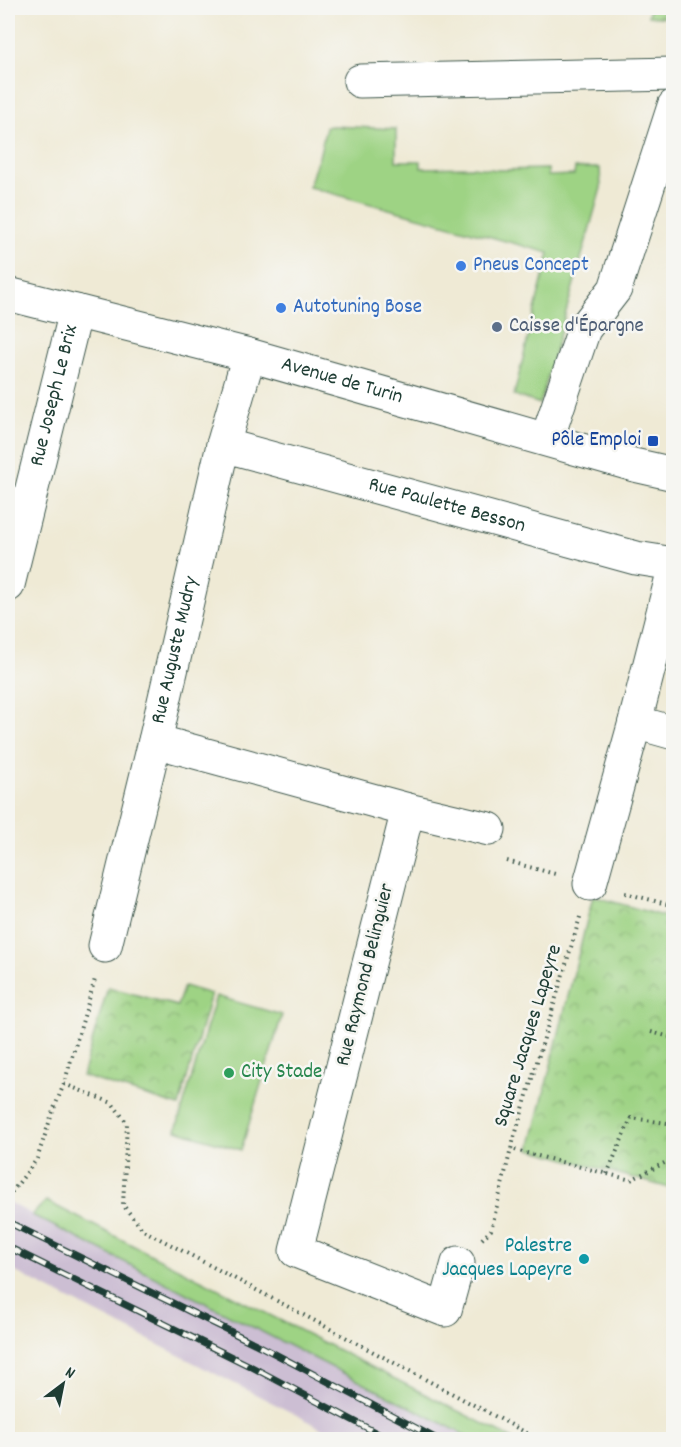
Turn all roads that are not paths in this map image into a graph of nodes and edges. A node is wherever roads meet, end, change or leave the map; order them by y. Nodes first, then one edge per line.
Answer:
1 (674, 74) edge
2 (360, 81) dead end
3 (674, 106) edge
4 (8, 294) edge
5 (76, 311) junction
6 (249, 355) junction
7 (547, 439) junction
8 (223, 445) junction
9 (674, 474) edge
10 (674, 564) edge
11 (674, 569) edge
12 (8, 585) edge
13 (635, 722) junction
14 (674, 733) edge
15 (155, 741) junction
16 (408, 810) junction
17 (489, 830) dead end
18 (590, 884) road end
19 (105, 946) road end
20 (458, 1263) road end

1 - 2 street
3 - 7 street
4 - 5 street, Avenue de Turin
5 - 6 street, Avenue de Turin
5 - 12 street, Rue Joseph Le Brix
6 - 7 street, Avenue de Turin
6 - 8 street, Rue Auguste Mudry
7 - 9 street, Avenue de Turin
8 - 10 street, Rue Paulette Besson
8 - 15 street, Rue Auguste Mudry
11 - 13 street
13 - 14 street
13 - 18 street
15 - 16 street
15 - 19 street, Rue Auguste Mudry
16 - 17 street
16 - 20 street, Rue Raymond Belinguier

